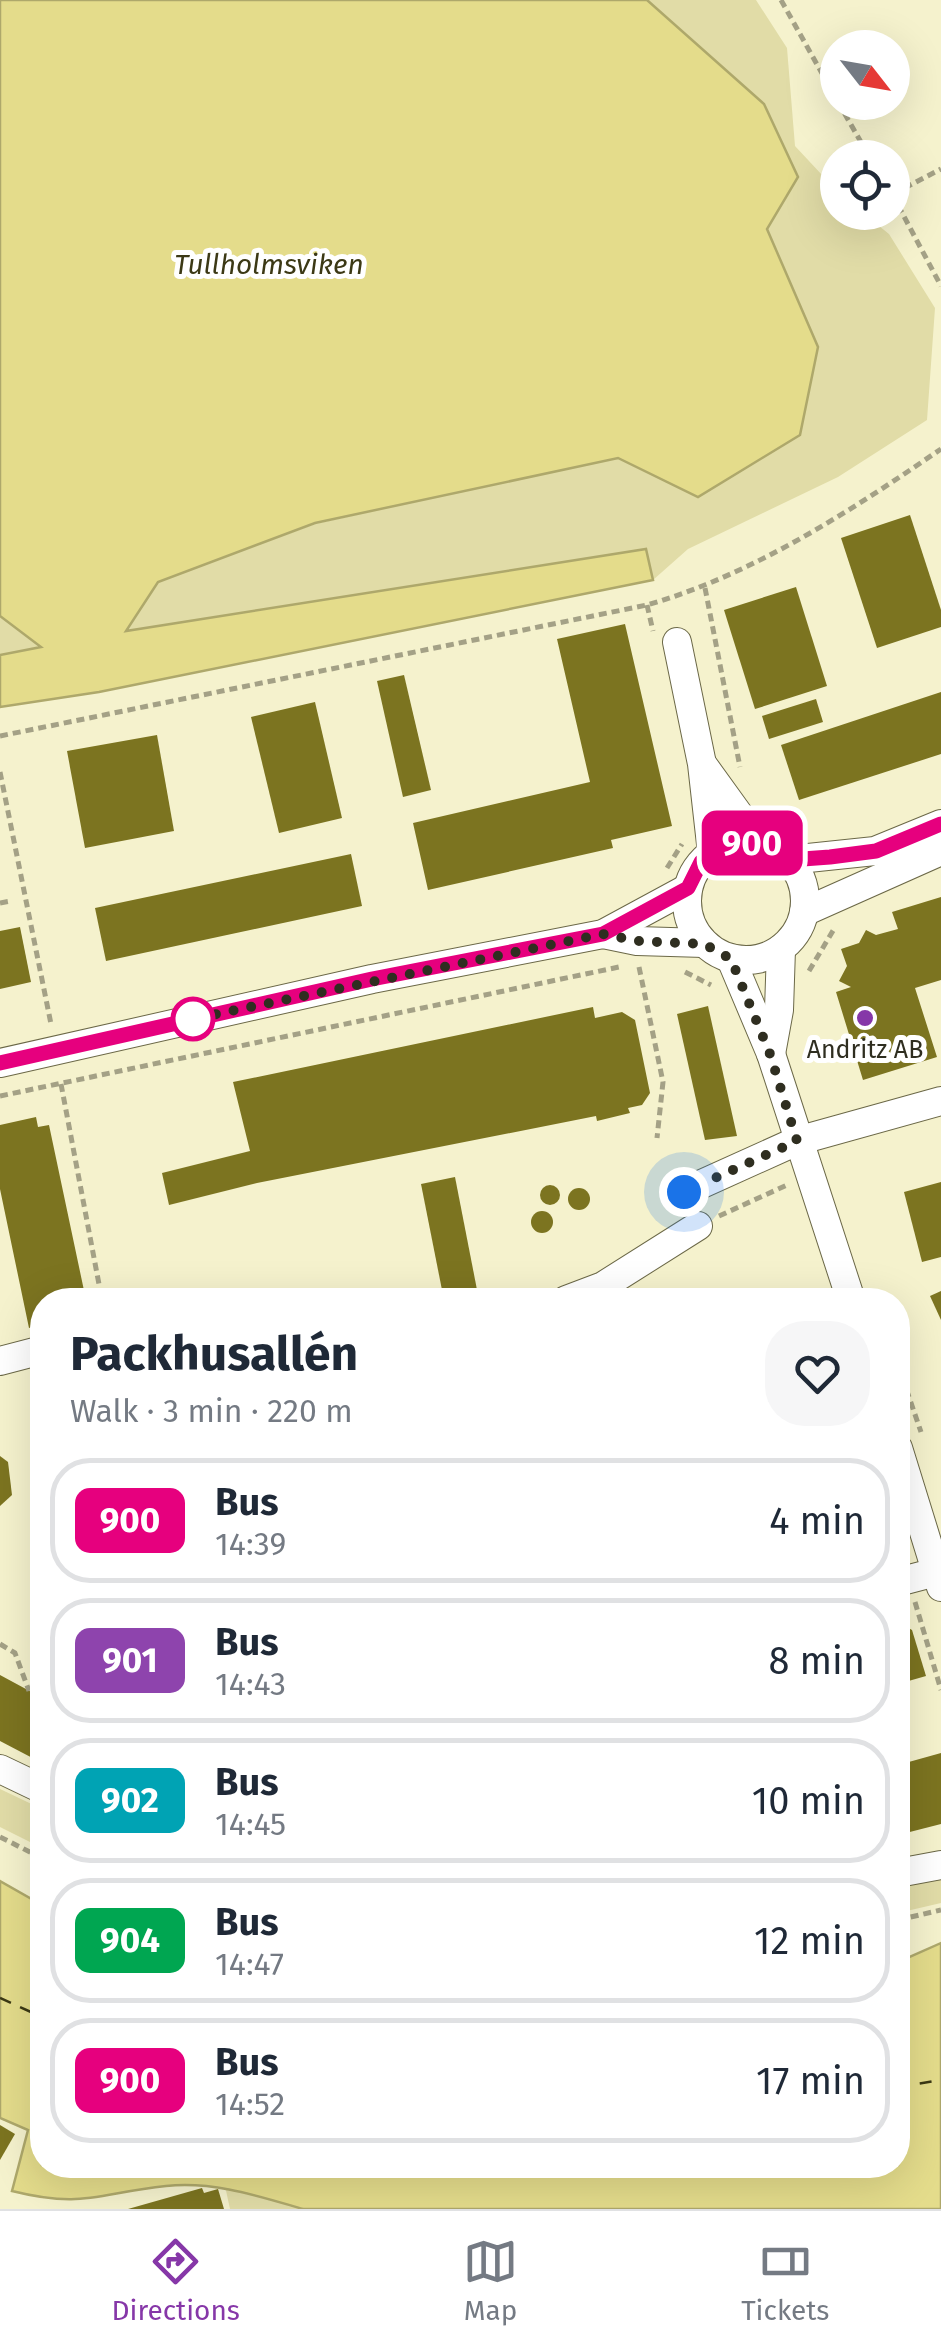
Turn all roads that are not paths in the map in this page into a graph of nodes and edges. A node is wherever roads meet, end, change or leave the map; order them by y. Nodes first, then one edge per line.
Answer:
1 (676, 642) dead end
2 (702, 764) junction
3 (941, 824) edge
4 (760, 844) junction
5 (941, 850) edge
6 (712, 852) junction
7 (789, 860) junction
8 (688, 888) junction
9 (804, 912) junction
10 (603, 934) junction
11 (704, 944) junction
12 (781, 949) junction
13 (731, 959) junction
14 (770, 1054) junction
15 (0, 1062) edge
16 (941, 1102) edge
17 (797, 1141) junction
18 (684, 1192) dead end
19 (698, 1226) road end
20 (598, 1288) edge
21 (847, 1288) edge
22 (30, 1353) edge
23 (0, 1362) edge
24 (910, 1517) edge
25 (921, 1580) edge
26 (0, 1768) edge
27 (30, 1783) edge
28 (941, 1865) edge
29 (910, 1871) edge

1 - 2 street
2 - 4 street
2 - 6 street
3 - 7 street
4 - 6 street
4 - 7 street
5 - 9 street
6 - 8 street
7 - 9 street
8 - 10 street
8 - 11 street
9 - 12 street
10 - 11 street
10 - 15 street
11 - 13 street
12 - 13 street
12 - 14 street
13 - 14 street
14 - 17 street
16 - 17 street
17 - 18 street
17 - 21 street
19 - 20 street
22 - 23 street
24 - 25 street
26 - 27 street
28 - 29 street

